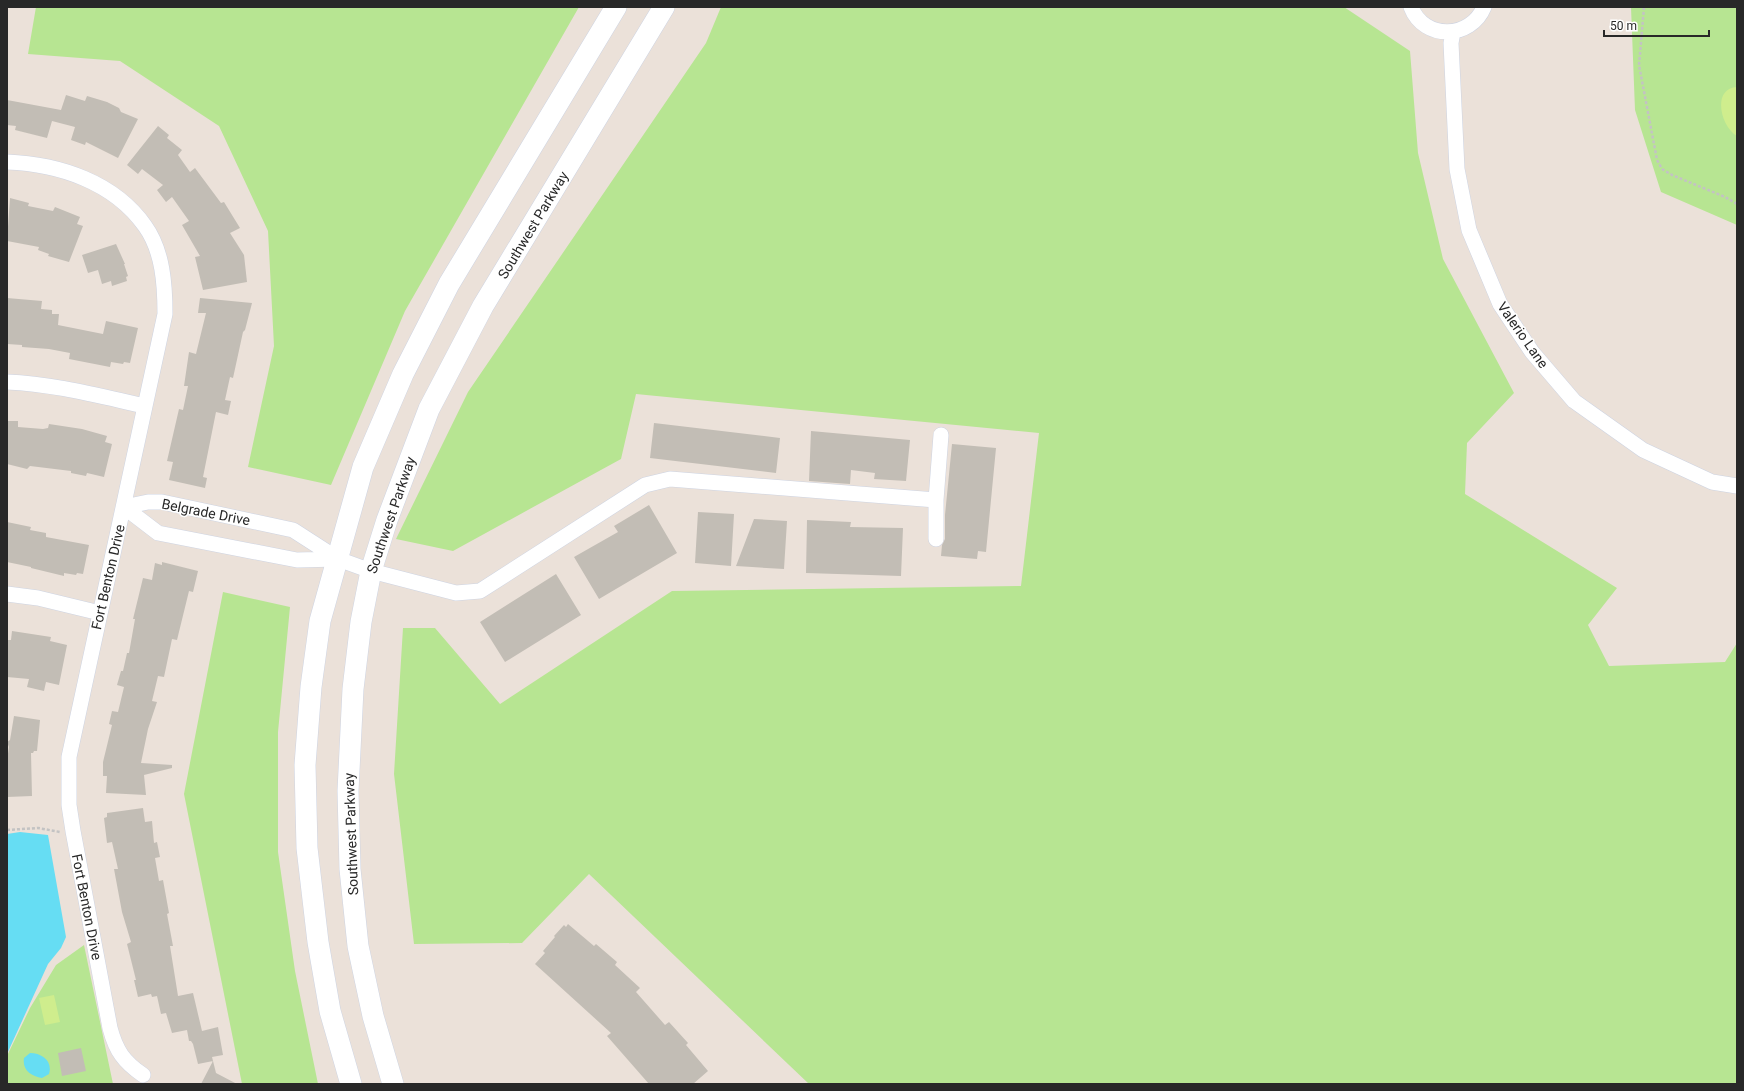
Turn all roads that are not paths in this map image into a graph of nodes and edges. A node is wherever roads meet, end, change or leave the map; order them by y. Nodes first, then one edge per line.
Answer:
1 (616, 7) edge
2 (664, 7) edge
3 (1411, 7) edge
4 (1484, 7) edge
5 (1453, 32) junction
6 (7, 162) edge
7 (7, 382) edge
8 (145, 406) junction
9 (941, 435) dead end
10 (1737, 486) edge
11 (936, 500) junction
12 (124, 507) junction
13 (936, 539) dead end
14 (338, 559) junction
15 (371, 571) junction
16 (7, 594) edge
17 (100, 613) junction
18 (143, 1075) dead end
19 (351, 1084) edge
20 (394, 1084) edge

1 - 14 main road
2 - 15 main road, Southwest Parkway
3 - 5 street
4 - 5 street
5 - 10 street, Valerio Lane
6 - 8 street, Fort Benton Drive
7 - 8 street
8 - 12 street, Fort Benton Drive
9 - 11 street
11 - 13 street
11 - 15 street, Belgrade Drive
12 - 14 street, Belgrade Drive
12 - 14 street, Belgrade Drive
12 - 17 street, Fort Benton Drive
14 - 15 street, Belgrade Drive
14 - 19 main road
15 - 20 main road, Southwest Parkway
16 - 17 street
17 - 18 street, Fort Benton Drive

